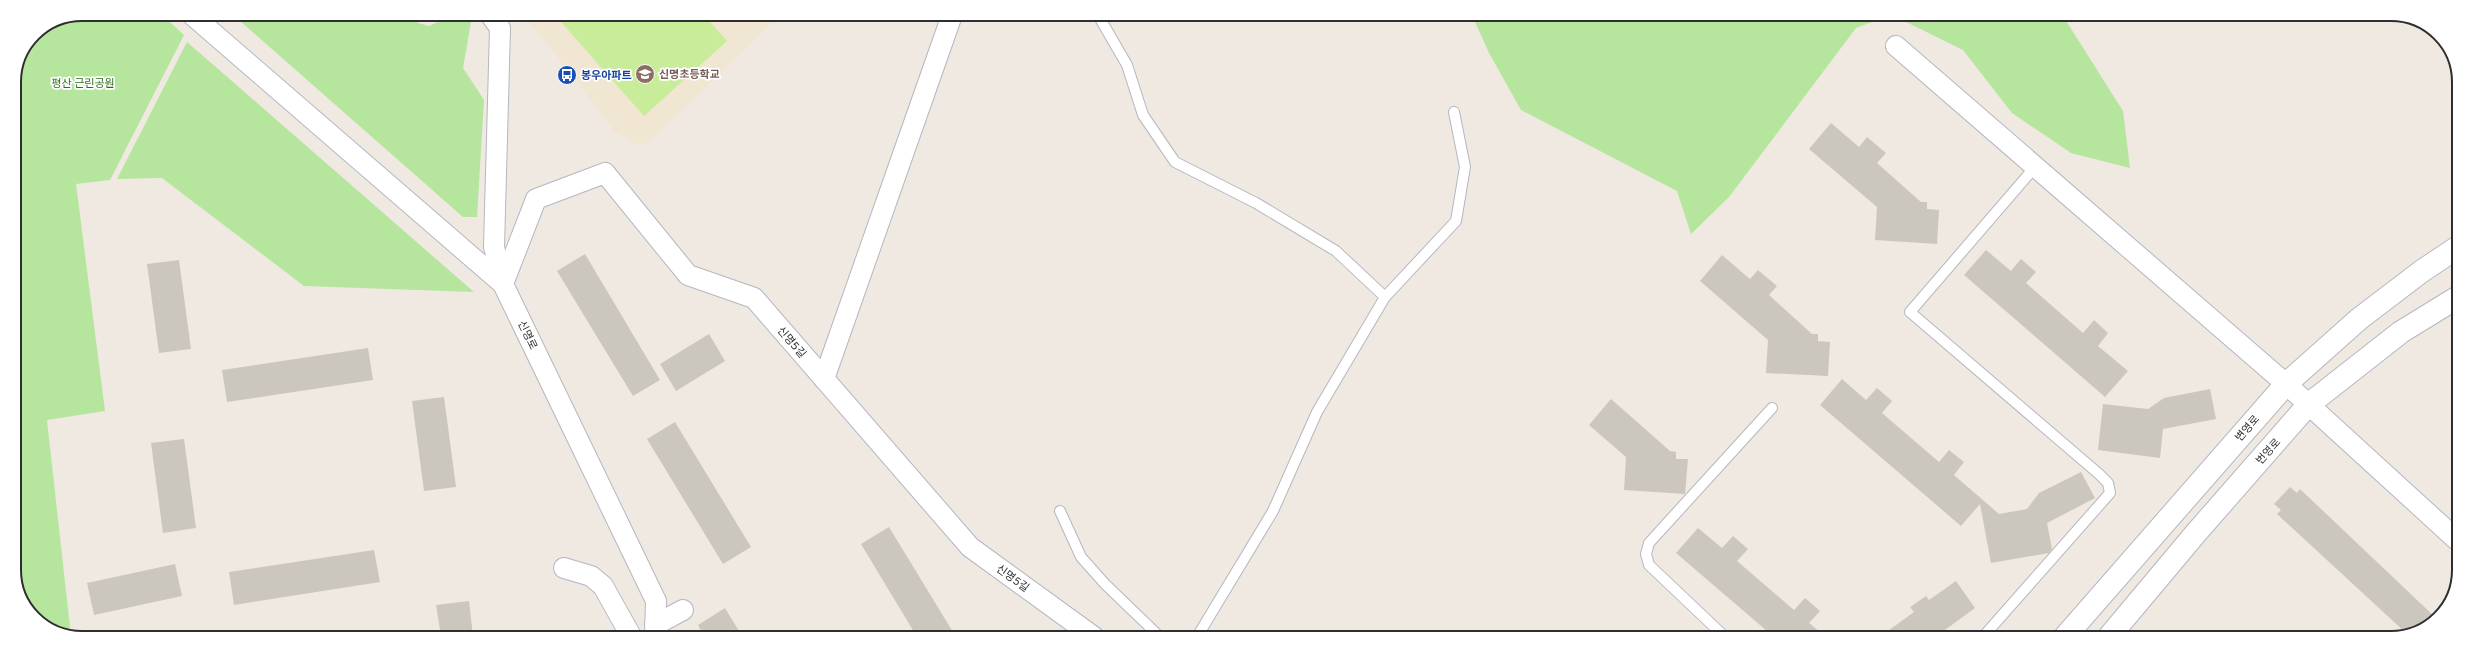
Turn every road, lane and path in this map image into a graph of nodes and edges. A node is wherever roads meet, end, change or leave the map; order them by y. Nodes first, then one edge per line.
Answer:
1 (199, 21) edge
2 (496, 21) edge
3 (950, 21) edge
4 (1101, 21) edge
5 (1896, 46) dead end
6 (1454, 112) dead end
7 (2035, 167) junction
8 (2452, 251) edge
9 (503, 284) junction
10 (1385, 297) junction
11 (2452, 301) edge
12 (824, 379) junction
13 (2286, 384) junction
14 (2308, 406) junction
15 (1772, 408) dead end
16 (1060, 511) dead end
17 (2452, 536) edge
18 (564, 568) dead end
19 (683, 610) dead end
20 (628, 631) edge
21 (655, 631) edge
22 (1086, 631) edge
23 (1154, 631) edge
24 (1206, 631) edge
25 (1719, 631) edge
26 (1988, 631) edge
27 (2070, 631) edge
28 (2114, 631) edge

1 - 9 street
2 - 9 street, 신명로
3 - 12 street
4 - 10 lane
5 - 7 street
6 - 10 lane
7 - 13 street
7 - 26 lane
8 - 13 main road, 변영로
9 - 12 street, 신명5길
9 - 21 street, 신명로
10 - 24 lane
11 - 14 main road, 번영로
12 - 22 street, 신명5길
13 - 14 street
13 - 27 main road, 변영로
14 - 17 street
14 - 28 main road, 번영로
15 - 25 lane
16 - 23 lane
18 - 20 street
19 - 21 street

